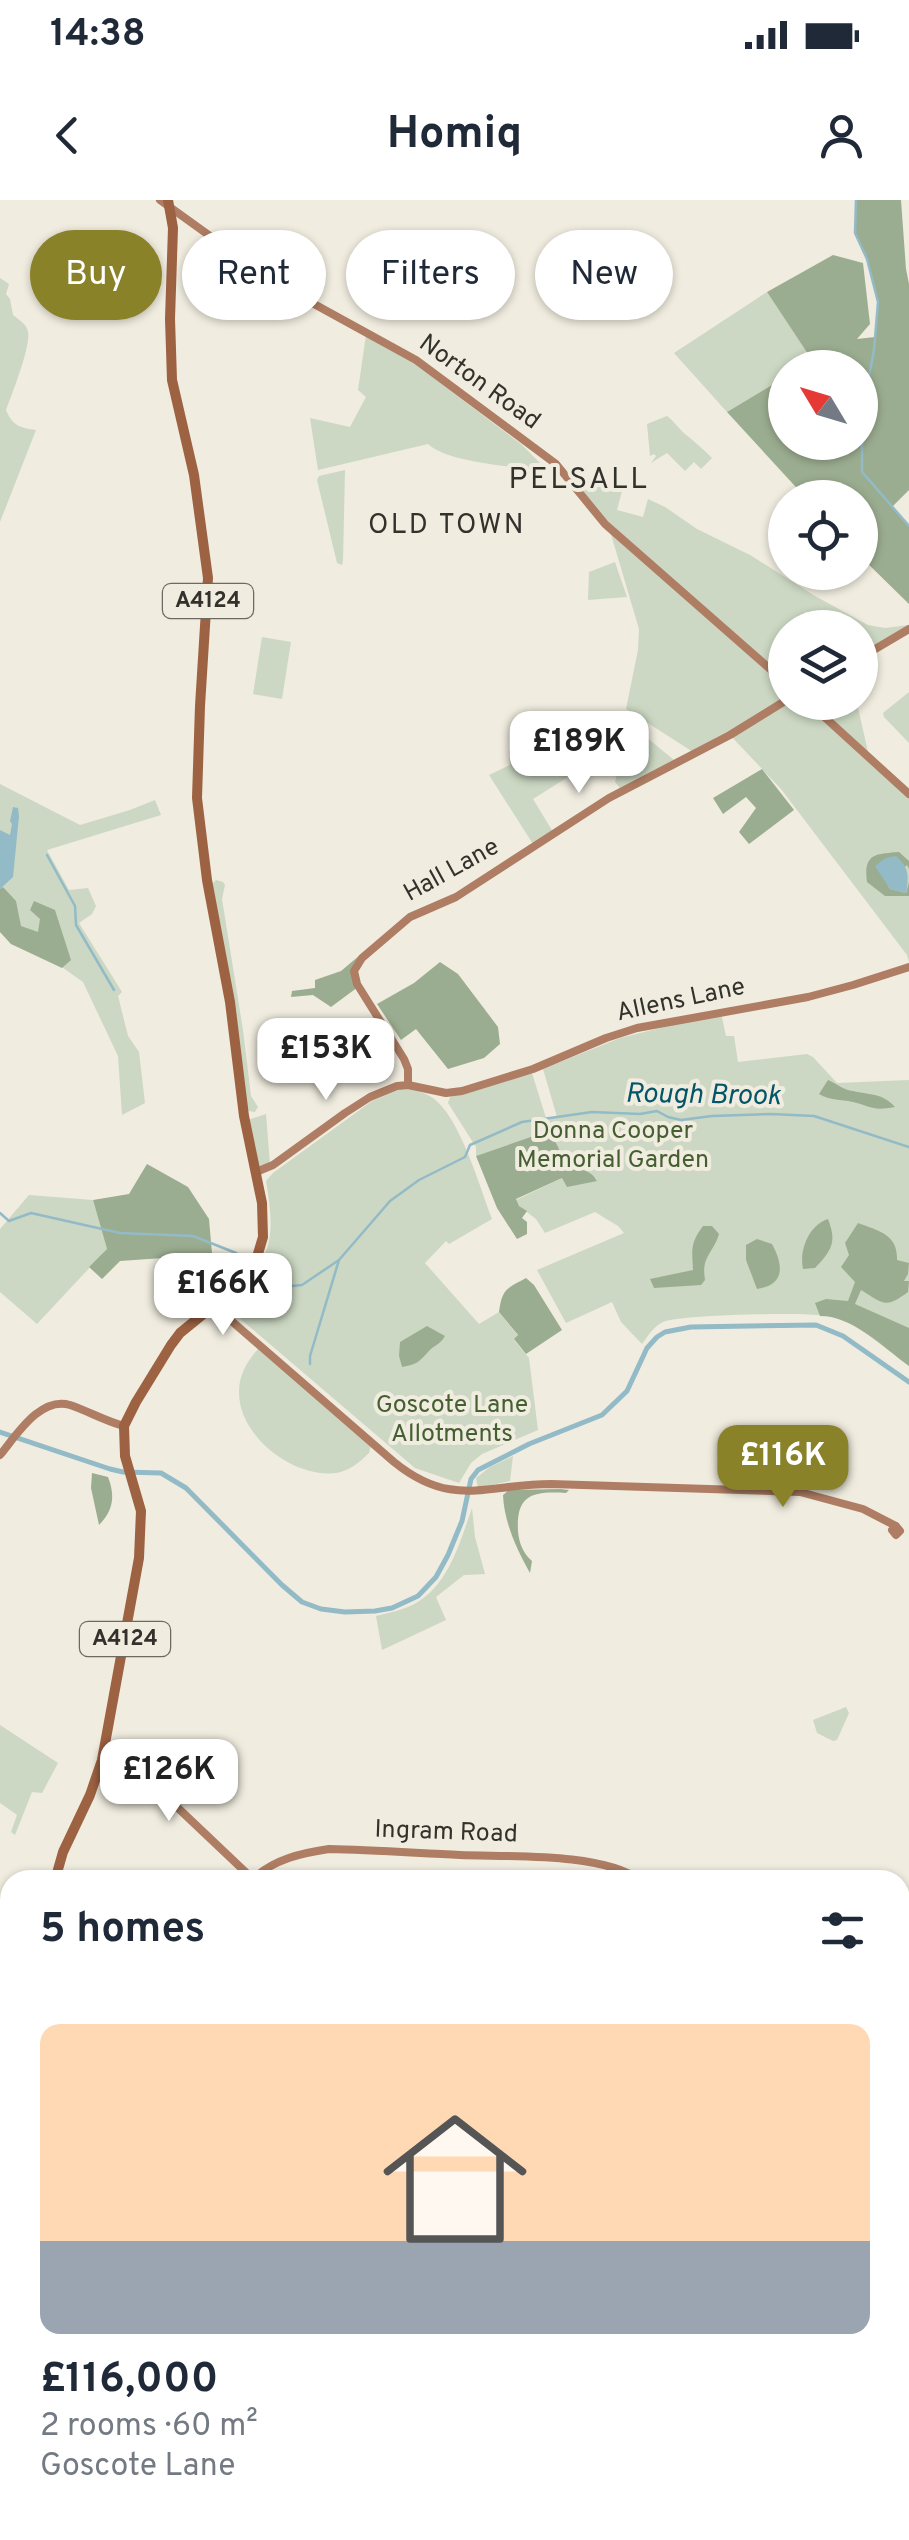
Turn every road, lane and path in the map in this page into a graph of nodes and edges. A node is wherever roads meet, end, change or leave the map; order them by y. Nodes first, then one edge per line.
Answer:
1 (166, 202) edge
2 (189, 222) junction
3 (173, 228) junction
4 (909, 629) edge
5 (878, 647) edge
6 (768, 667) edge
7 (768, 712) edge
8 (828, 720) edge
9 (909, 794) edge
10 (909, 966) edge
11 (408, 1085) junction
12 (256, 1172) junction
13 (213, 1304) junction
14 (124, 1426) junction
15 (0, 1455) edge
16 (901, 1529) edge
17 (105, 1747) junction
18 (58, 1870) edge
19 (243, 1870) edge
20 (264, 1870) edge
21 (622, 1870) edge

1 - 2 street, Norton Road
1 - 3 main road, A4124
2 - 3 main road
2 - 6 street, Norton Road
3 - 12 main road, A4124
4 - 5 street
7 - 11 street, Hall Lane
8 - 9 street
10 - 11 street, Allens Lane
11 - 12 street
12 - 13 main road, A4124
13 - 14 main road, A4124
13 - 16 street
14 - 15 street
14 - 17 main road, A4124
17 - 18 main road, A4124
17 - 19 street
20 - 21 street, Ingram Road

